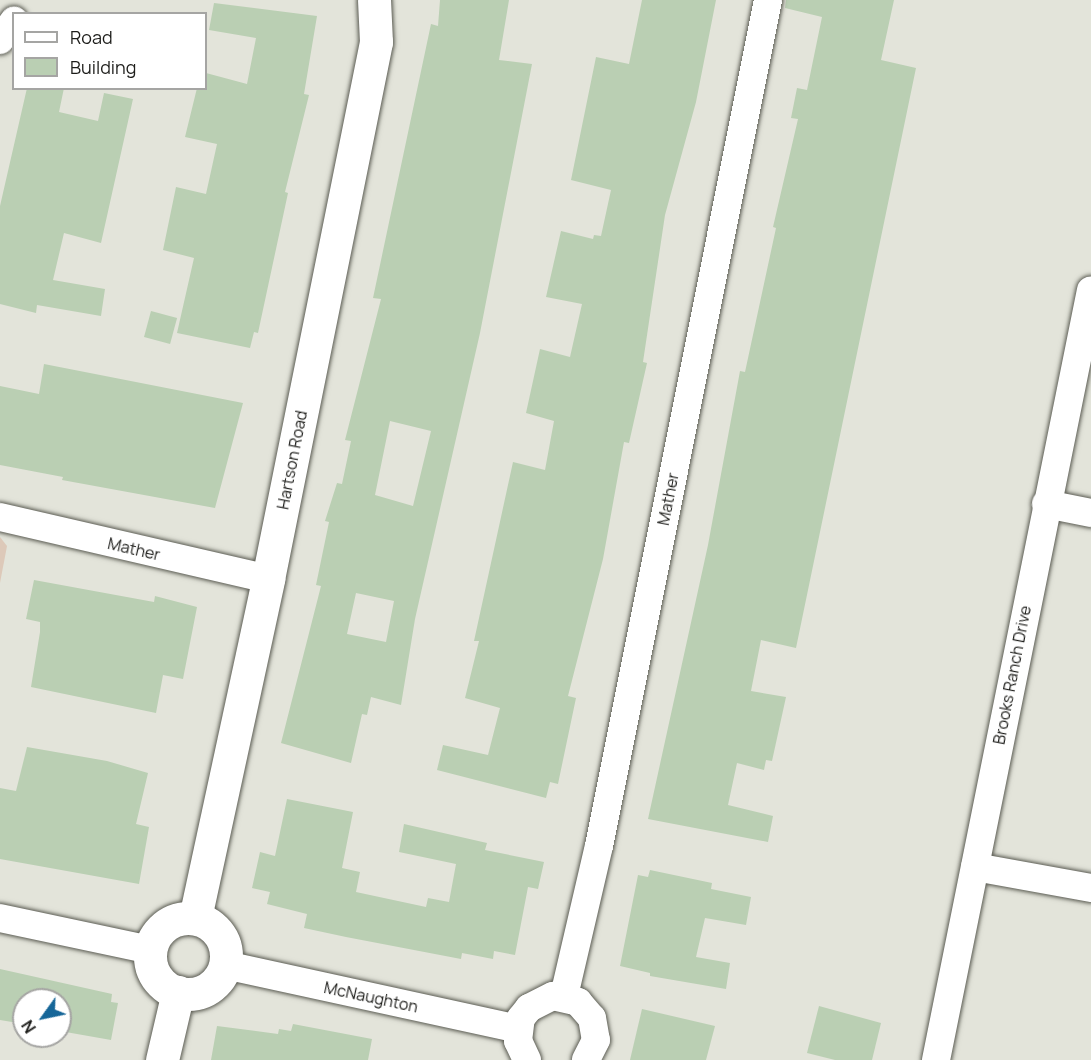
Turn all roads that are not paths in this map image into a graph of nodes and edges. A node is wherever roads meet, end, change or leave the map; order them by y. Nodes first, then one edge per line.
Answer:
1 (374, 0) edge
2 (768, 0) edge
3 (12, 24) edge
4 (0, 40) edge
5 (1091, 290) edge
6 (1046, 504) junction
7 (1091, 513) edge
8 (0, 517) edge
9 (268, 579) junction
10 (975, 867) junction
11 (1091, 888) edge
12 (0, 918) edge
13 (195, 918) junction
14 (151, 950) junction
15 (225, 965) junction
16 (178, 992) junction
17 (564, 996) junction
18 (518, 1029) junction
19 (162, 1060) edge
20 (527, 1060) edge
21 (586, 1060) edge
22 (936, 1060) edge

1 - 9 street, Hartson Road
2 - 17 street, Mather
3 - 4 street
5 - 6 street, Brooks Ranch Drive
6 - 7 street
6 - 10 street, Brooks Ranch Drive
8 - 9 street, Mather
9 - 13 street, Hartson Road
10 - 11 street
10 - 22 street, Brooks Ranch Drive
12 - 14 street
13 - 14 street
13 - 15 street
14 - 16 street
15 - 16 street
15 - 18 street, McNaughton
16 - 19 street
17 - 18 street
17 - 21 street
18 - 20 street

